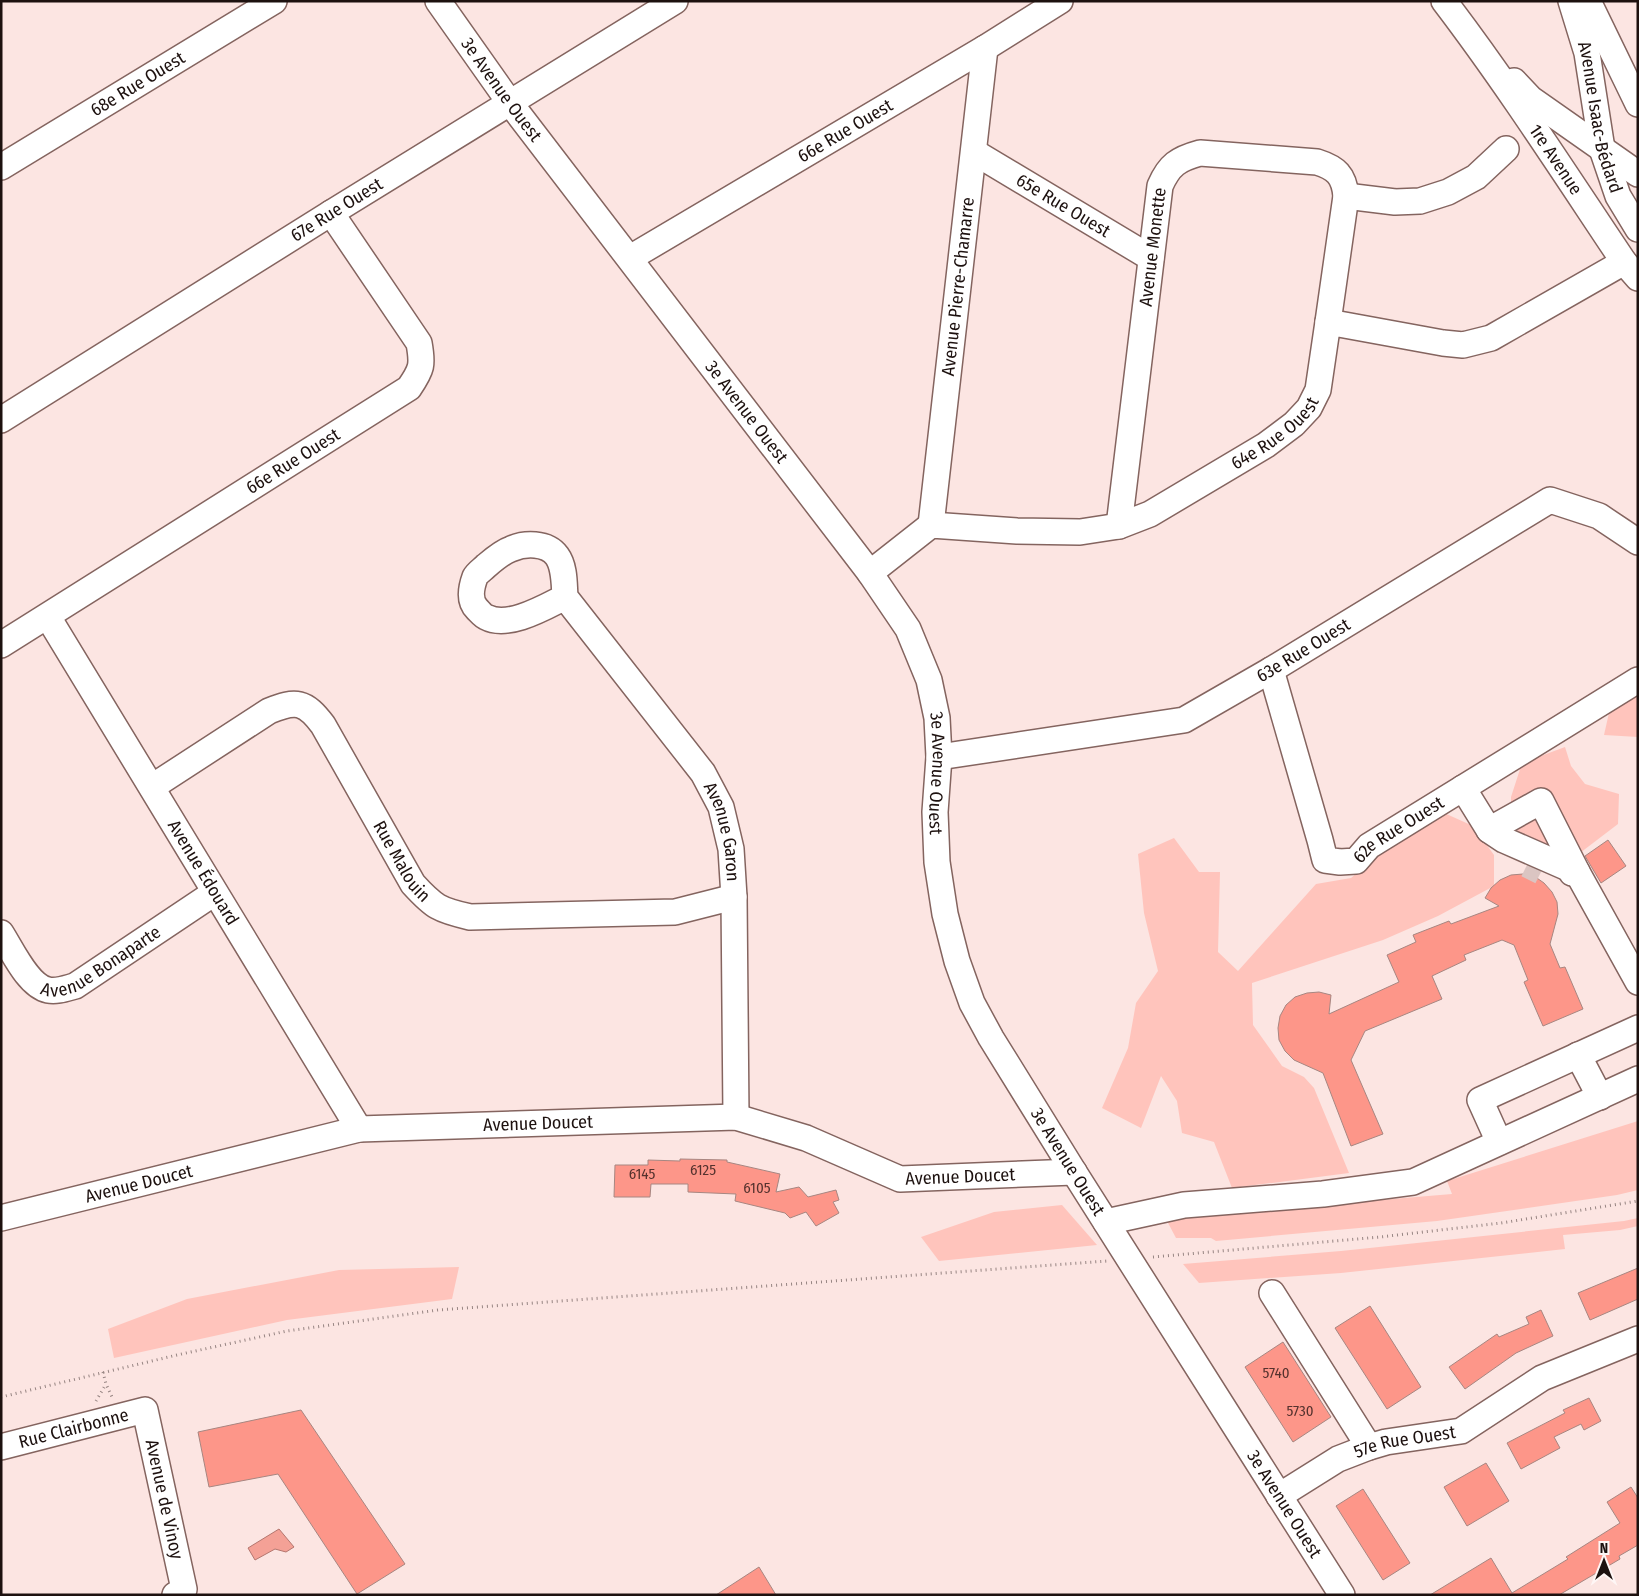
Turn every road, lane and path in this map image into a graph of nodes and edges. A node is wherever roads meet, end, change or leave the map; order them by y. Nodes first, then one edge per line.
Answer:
1 (274, 1) edge
2 (438, 1) edge
3 (675, 1) edge
4 (1060, 1) edge
5 (1444, 1) edge
6 (1571, 1) edge
7 (1588, 1) edge
8 (1473, 40) junction
9 (986, 48) junction
10 (510, 103) junction
11 (1638, 104) edge
12 (1506, 150) dead end
13 (1602, 150) junction
14 (974, 152) junction
15 (1, 167) edge
16 (1638, 174) edge
17 (1346, 196) junction
18 (330, 213) junction
19 (1638, 229) edge
20 (630, 258) junction
21 (1151, 258) junction
22 (1631, 270) edge
23 (1328, 322) junction
24 (1, 420) edge
25 (931, 525) junction
26 (1119, 526) junction
27 (1638, 542) edge
28 (870, 574) junction
29 (564, 596) dead end
30 (48, 617) junction
31 (1, 644) edge
32 (1271, 670) junction
33 (1638, 680) edge
34 (939, 758) junction
35 (152, 787) junction
36 (1463, 788) junction
37 (1496, 835) junction
38 (1578, 872) junction
39 (214, 893) junction
40 (734, 896) junction
41 (1, 933) edge
42 (1638, 982) edge
43 (1638, 1028) edge
44 (1578, 1055) junction
45 (1638, 1080) edge
46 (1600, 1097) junction
47 (736, 1117) junction
48 (359, 1129) junction
49 (1500, 1142) junction
50 (1074, 1172) junction
51 (1638, 1201) edge
52 (1, 1218) edge
53 (1106, 1222) junction
54 (1153, 1257) dead end
55 (1111, 1261) dead end
56 (1272, 1293) dead end
57 (1638, 1339) edge
58 (103, 1372) junction
59 (1, 1397) edge
60 (134, 1413) junction
61 (1, 1447) edge
62 (1369, 1447) junction
63 (1279, 1496) junction
64 (179, 1592) edge
65 (1342, 1595) edge

1 - 15 street, 68e Rue Ouest
2 - 10 street, 3e Avenue Ouest
3 - 10 street, 67e Rue Ouest
4 - 9 street, 66e Rue Ouest
5 - 8 street, 1re Avenue
6 - 13 street, Avenue Isaac-Bédard
7 - 11 street, Avenue Isaac-Bédard
8 - 13 street, 1re Avenue
8 - 22 street, 1re Avenue
9 - 14 street, Avenue Pierre-Chamarre
9 - 20 street, 66e Rue Ouest
10 - 18 street, 67e Rue Ouest
10 - 20 street, 3e Avenue Ouest
12 - 17 street
13 - 16 street, 1re Avenue
13 - 19 street, Avenue Isaac-Bédard
14 - 21 street, 65e Rue Ouest
14 - 25 street, Avenue Pierre-Chamarre
17 - 21 street, Avenue Monette
17 - 23 street, Avenue Monette
18 - 24 street, 67e Rue Ouest
18 - 30 street, 66e Rue Ouest
20 - 28 street, 3e Avenue Ouest
21 - 26 street, Avenue Monette
22 - 23 street
23 - 26 street, 64e Rue Ouest
25 - 26 street, 64e Rue Ouest
25 - 28 street
27 - 32 street, 63e Rue Ouest
28 - 34 street, 3e Avenue Ouest
29 - 40 street, Avenue Garon
30 - 31 street, 66e Rue Ouest
30 - 35 street, Avenue Édouard
32 - 34 street, 63e Rue Ouest
32 - 36 street, 62e Rue Ouest
33 - 36 street, 62e Rue Ouest
34 - 50 street, 3e Avenue Ouest
35 - 39 street, Avenue Édouard
35 - 40 street, Rue Malouin
36 - 37 street
37 - 38 street
37 - 38 street
37 - 38 street
38 - 42 street
39 - 41 street, Avenue Bonaparte
39 - 48 street, Avenue Édouard
40 - 47 street, Avenue Garon
43 - 44 street
44 - 46 street
44 - 49 street
45 - 46 street
46 - 49 street
47 - 48 street, Avenue Doucet
47 - 50 street, Avenue Doucet
48 - 52 street, Avenue Doucet
49 - 53 street
50 - 53 street, 3e Avenue Ouest
51 - 54 path
53 - 63 street, 3e Avenue Ouest
55 - 58 path
56 - 62 street
57 - 62 street, 57e Rue Ouest
58 - 59 path
58 - 60 path
60 - 61 street, Rue Clairbonne
60 - 64 street, Avenue de Vinoy
62 - 63 street, 57e Rue Ouest
63 - 65 street, 3e Avenue Ouest

